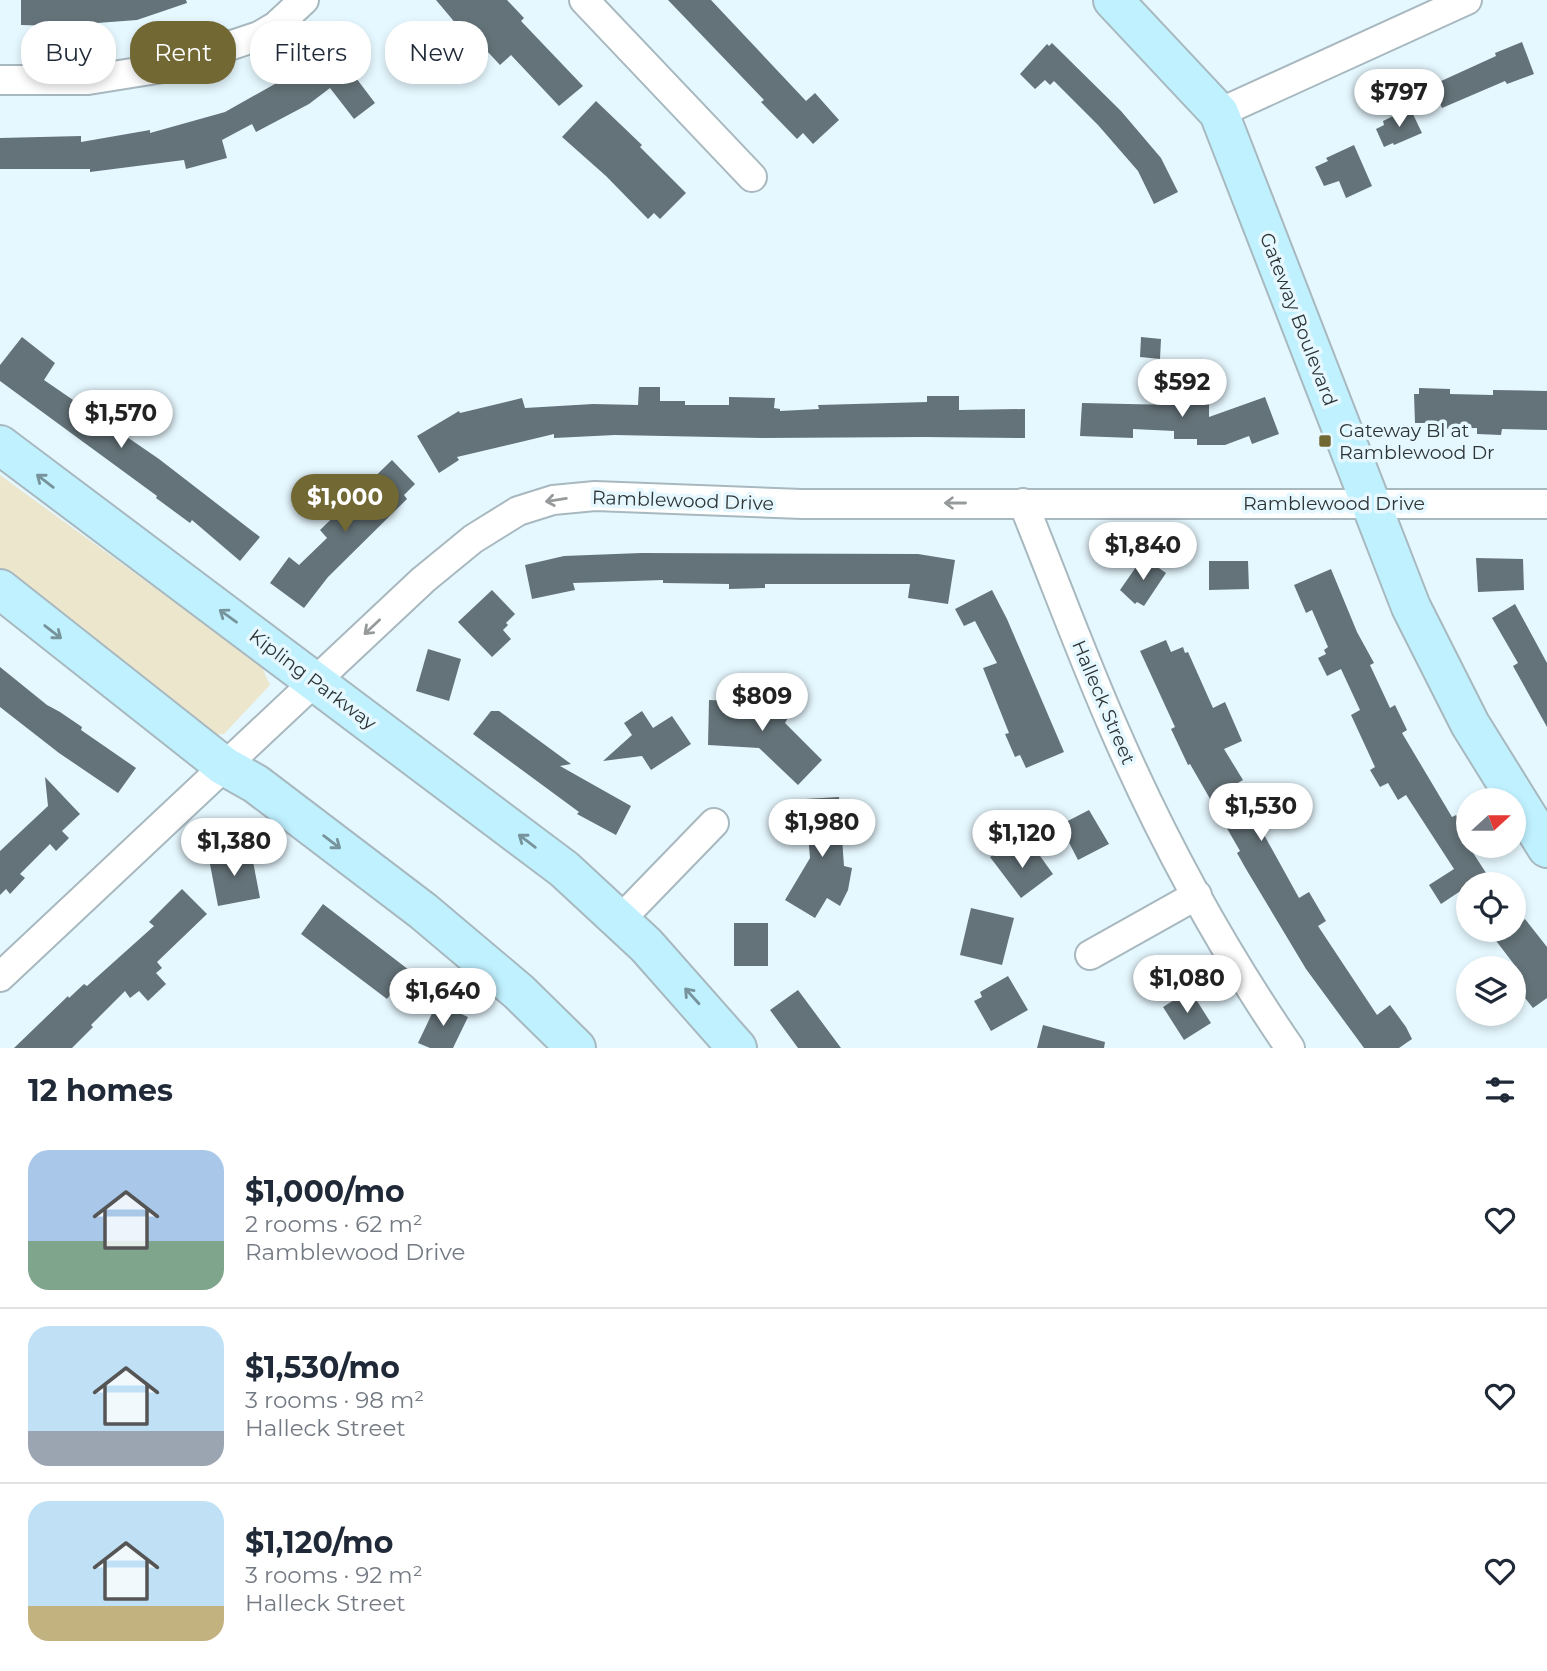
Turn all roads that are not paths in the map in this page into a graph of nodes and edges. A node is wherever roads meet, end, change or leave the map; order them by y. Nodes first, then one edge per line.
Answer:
1 (304, 0) edge
2 (584, 0) edge
3 (1113, 0) edge
4 (1467, 0) edge
5 (0, 80) edge
6 (1219, 113) junction
7 (752, 177) dead end
8 (0, 445) edge
9 (1369, 502) junction
10 (1023, 503) junction
11 (1547, 504) edge
12 (0, 589) edge
13 (313, 682) junction
14 (224, 766) junction
15 (714, 823) dead end
16 (1547, 848) edge
17 (1197, 895) junction
18 (620, 920) junction
19 (1090, 955) dead end
20 (0, 977) edge
21 (562, 1043) edge
22 (737, 1048) edge
23 (1290, 1048) edge

1 - 5 street
2 - 7 street
3 - 6 street, Gateway Boulevard
4 - 6 street
6 - 9 street, Gateway Boulevard
13 -> 8 street, Kipling Parkway
9 - 10 street, Ramblewood Drive
9 - 11 street, Ramblewood Drive
9 - 16 street, Gateway Boulevard
10 -> 13 street, Ramblewood Drive
10 - 17 street, Halleck Street
12 -> 14 street
13 - 14 street, Ramblewood Drive
18 -> 13 street, Kipling Parkway
14 - 20 street, Ramblewood Drive
14 -> 21 street
15 - 18 street
17 - 19 street
17 - 23 street, Halleck Street
22 -> 18 street, Kipling Parkway

